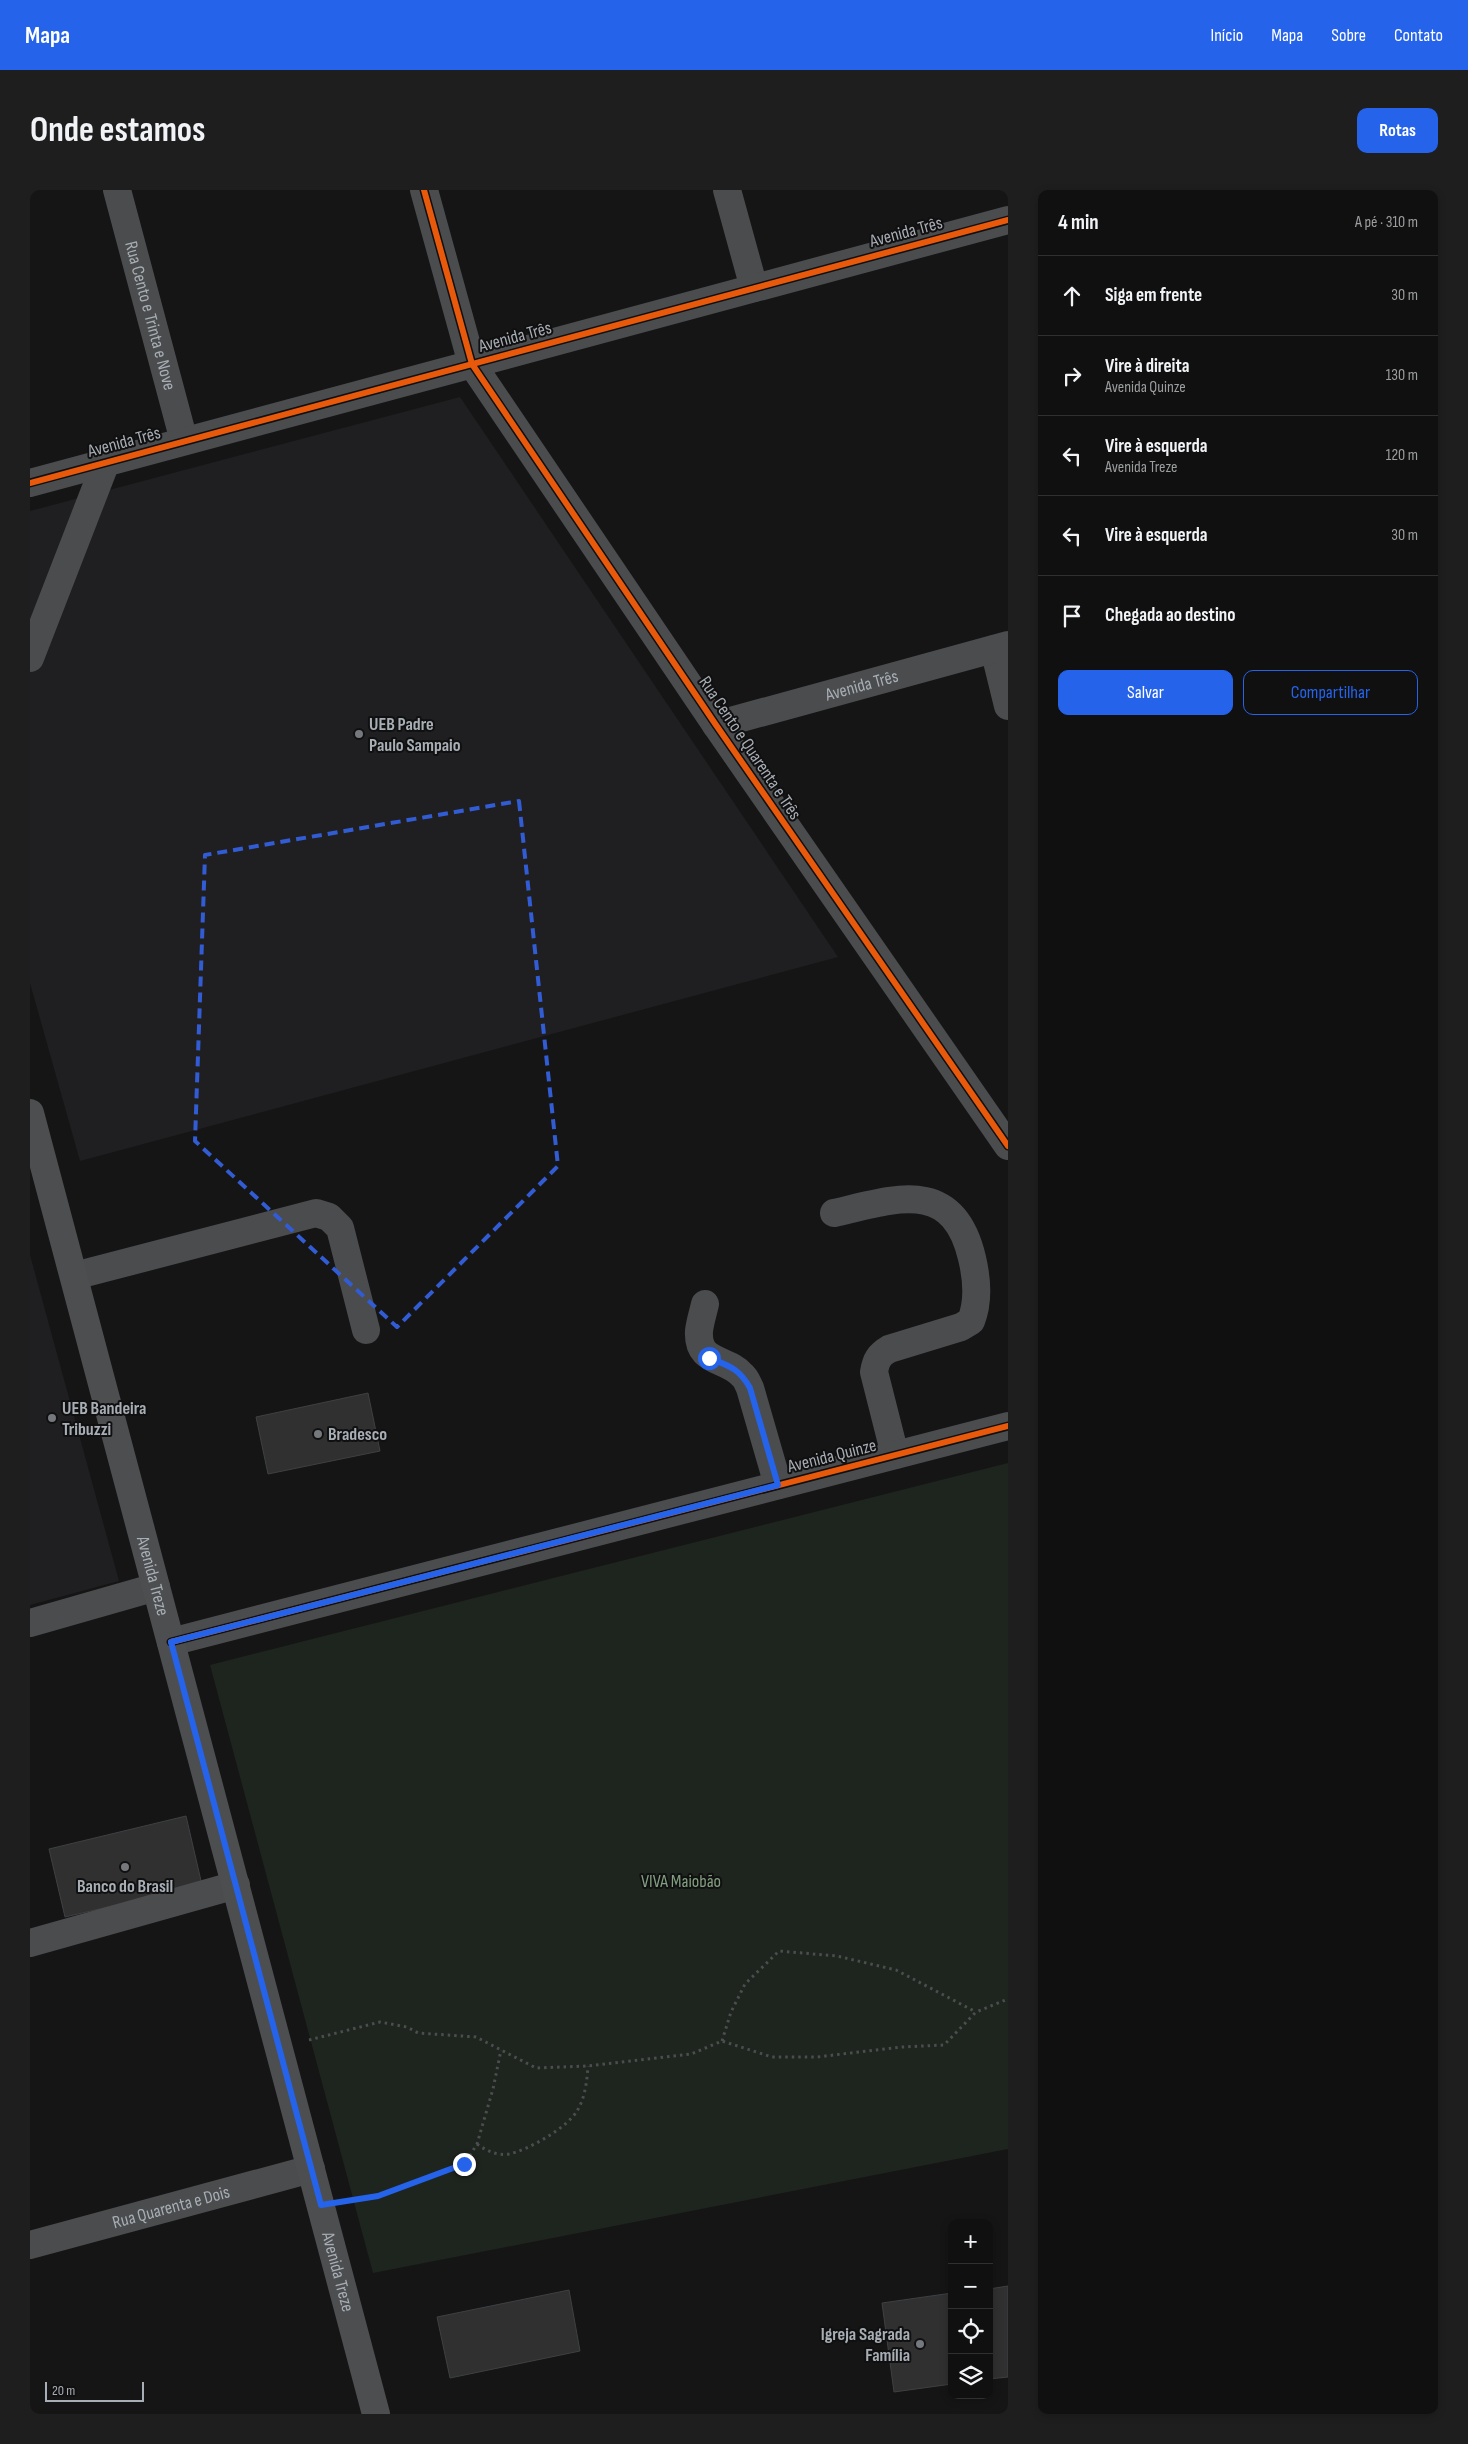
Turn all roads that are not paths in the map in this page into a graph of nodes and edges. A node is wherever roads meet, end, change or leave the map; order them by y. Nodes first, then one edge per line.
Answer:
1 (117, 190) edge
2 (424, 190) edge
3 (727, 190) edge
4 (1008, 220) edge
5 (754, 288) junction
6 (472, 364) junction
7 (184, 441) junction
8 (106, 462) junction
9 (30, 483) edge
10 (1001, 647) edge
11 (30, 658) edge
12 (1008, 706) edge
13 (716, 725) junction
14 (30, 1113) edge
15 (1008, 1146) edge
16 (834, 1213) dead end
17 (74, 1276) junction
18 (705, 1304) dead end
19 (366, 1330) dead end
20 (1008, 1426) edge
21 (895, 1455) junction
22 (778, 1485) junction
23 (156, 1587) junction
24 (30, 1623) edge
25 (171, 1642) junction
26 (236, 1885) junction
27 (30, 1943) edge
28 (311, 2169) junction
29 (30, 2246) edge
30 (376, 2414) edge

1 - 7 street, Rua Cento e Trinta e Nove
2 - 6 street, Rua Cento e Quarenta e Três
3 - 5 street
4 - 5 street, Avenida Três
5 - 6 street, Avenida Três
6 - 7 street, Avenida Três
6 - 13 street, Rua Cento e Quarenta e Três
7 - 8 street, Avenida Três
8 - 9 street, Avenida Três
8 - 11 street
10 - 12 street
10 - 13 street, Avenida Três
13 - 15 street, Rua Cento e Quarenta e Três
14 - 17 main road, Avenida Treze
16 - 21 street
17 - 19 street
17 - 23 main road, Avenida Treze
18 - 22 street
20 - 21 street, Avenida Quinze
21 - 22 street, Avenida Quinze
22 - 25 street, Avenida Quinze
23 - 24 street
23 - 25 main road, Avenida Treze
25 - 26 main road, Avenida Treze
26 - 27 street
26 - 28 main road, Avenida Treze
28 - 29 street, Rua Quarenta e Dois
28 - 30 main road, Avenida Treze

